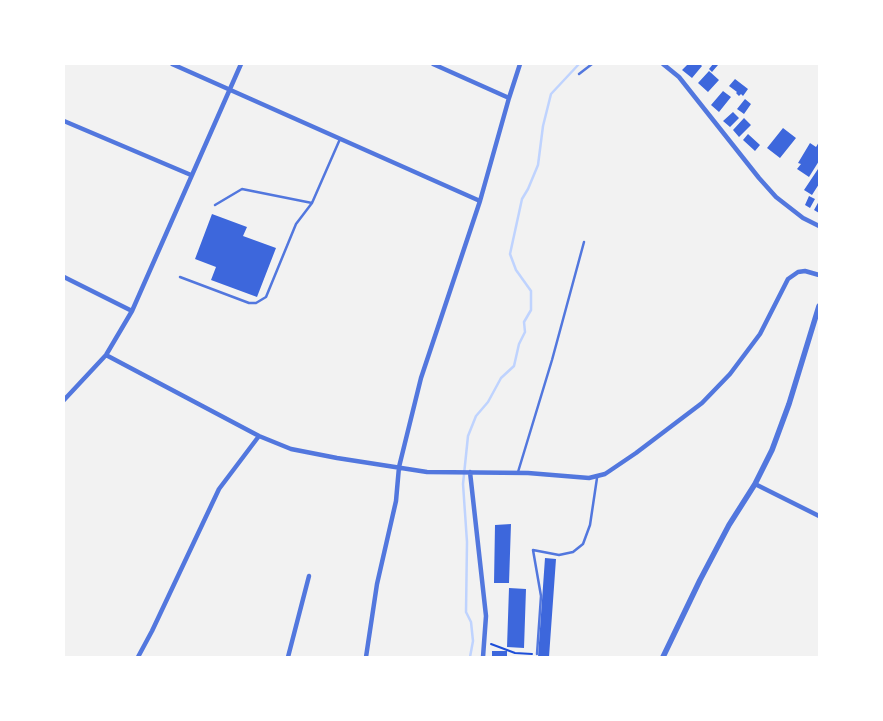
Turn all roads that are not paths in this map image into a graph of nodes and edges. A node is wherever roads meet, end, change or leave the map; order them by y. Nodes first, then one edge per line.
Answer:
1 (172, 64) edge
2 (241, 64) edge
3 (433, 64) edge
4 (520, 64) edge
5 (592, 64) edge
6 (663, 64) edge
7 (579, 74) dead end
8 (228, 90) junction
9 (509, 98) junction
10 (64, 121) edge
11 (340, 139) junction
12 (191, 176) junction
13 (480, 201) junction
14 (312, 202) junction
15 (215, 205) dead end
16 (819, 226) edge
17 (584, 242) dead end
18 (819, 275) edge
19 (64, 277) edge
20 (180, 277) dead end
21 (819, 306) edge
22 (132, 311) junction
23 (106, 355) junction
24 (64, 400) edge
25 (259, 436) junction
26 (399, 467) junction
27 (470, 472) junction
28 (518, 474) junction
29 (597, 478) junction
30 (755, 484) junction
31 (819, 516) edge
32 (309, 576) dead end
33 (537, 654) road end
34 (138, 657) edge
35 (288, 657) edge
36 (366, 657) edge
37 (483, 657) edge
38 (663, 657) edge

1 - 8 street
2 - 8 street
3 - 9 street
4 - 9 street
5 - 7 lane
6 - 16 street
8 - 11 street
8 - 12 street
9 - 13 street
10 - 12 street
11 - 13 street
11 - 14 lane
12 - 22 street
13 - 26 street
14 - 15 lane
14 - 20 lane
17 - 28 lane
18 - 29 street
19 - 22 street
21 - 30 street
22 - 23 street
23 - 24 street
23 - 25 street
25 - 26 street
25 - 34 street
26 - 27 street
26 - 36 street
27 - 28 street
27 - 37 street
28 - 29 street
29 - 33 lane
30 - 31 street
30 - 38 street
32 - 35 street

